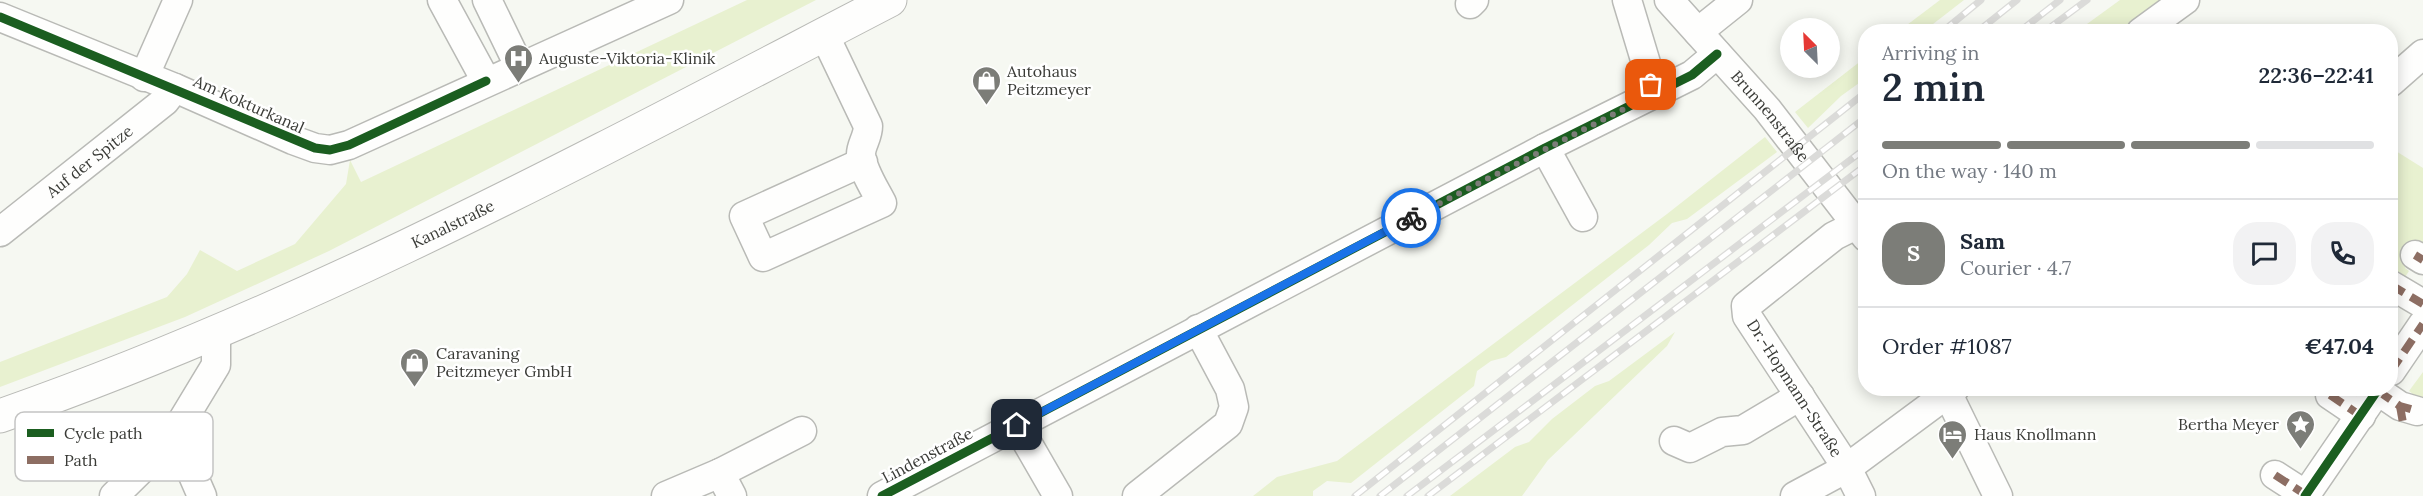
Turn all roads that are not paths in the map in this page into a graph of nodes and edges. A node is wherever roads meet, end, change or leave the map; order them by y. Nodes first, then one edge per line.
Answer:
1 (178, 0) edge
2 (442, 0) edge
3 (487, 0) edge
4 (669, 0) edge
5 (890, 0) edge
6 (1627, 0) edge
7 (1669, 0) edge
8 (1738, 0) edge
9 (2185, 0) edge
10 (0, 17) edge
11 (2152, 24) edge
12 (1698, 32) junction
13 (824, 34) junction
14 (1717, 54) junction
15 (2423, 54) edge
16 (519, 66) junction
17 (144, 76) junction
18 (2398, 76) edge
19 (486, 81) junction
20 (175, 88) junction
21 (1655, 93) junction
22 (1545, 148) junction
23 (862, 162) dead end
24 (1583, 217) dead end
25 (1858, 221) edge
26 (1858, 229) edge
27 (0, 232) edge
28 (2398, 289) edge
29 (2423, 304) edge
30 (2423, 324) edge
31 (1198, 329) junction
32 (216, 334) junction
33 (2398, 390) edge
34 (1800, 396) junction
35 (1941, 396) edge
36 (1952, 396) edge
37 (2331, 396) edge
38 (2395, 398) edge
39 (188, 412) edge
40 (2361, 416) junction
41 (0, 417) edge
42 (1012, 428) junction
43 (802, 431) dead end
44 (1674, 441) dead end
45 (1847, 468) junction
46 (2275, 475) dead end
47 (129, 481) edge
48 (195, 481) edge
49 (726, 484) edge
50 (114, 496) edge
51 (202, 496) edge
52 (666, 496) edge
53 (882, 496) edge
54 (1043, 496) edge
55 (1058, 496) edge
56 (1137, 496) edge
57 (1795, 496) edge
58 (1862, 496) edge
59 (1998, 496) edge
60 (2305, 496) edge

1 - 17 street
2 - 19 street
3 - 16 street
4 - 16 street, Am Kokturkanal
5 - 13 main road, Kanalstraße
6 - 21 street
7 - 12 street, Brunnenstraße
8 - 12 street
9 - 11 street
10 - 17 street, Am Kokturkanal
12 - 14 street, Brunnenstraße
13 - 23 street
13 - 32 main road, Kanalstraße
14 - 21 street, Lindenstraße
14 - 25 street, Brunnenstraße
15 - 18 street
16 - 19 street, Am Kokturkanal
17 - 20 street, Am Kokturkanal
19 - 20 street, Am Kokturkanal
20 - 27 street, Auf der Spitze
21 - 22 street, Lindenstraße
22 - 24 street
22 - 31 street, Lindenstraße
26 - 34 street, Dr.-Hopmann-Straße
28 - 29 street
30 - 33 street
31 - 42 street, Lindenstraße
31 - 56 street
32 - 39 street
32 - 41 main road, Kanalstraße
34 - 44 street
34 - 45 street, Dr.-Hopmann-Straße
35 - 45 street
36 - 59 street
37 - 40 street
38 - 40 street
40 - 60 street
42 - 53 street, Lindenstraße
42 - 54 street
42 - 55 street
43 - 49 street
45 - 57 street
45 - 58 street, Dr.-Hopmann-Straße
46 - 60 street
47 - 50 street
48 - 51 street
49 - 52 street

